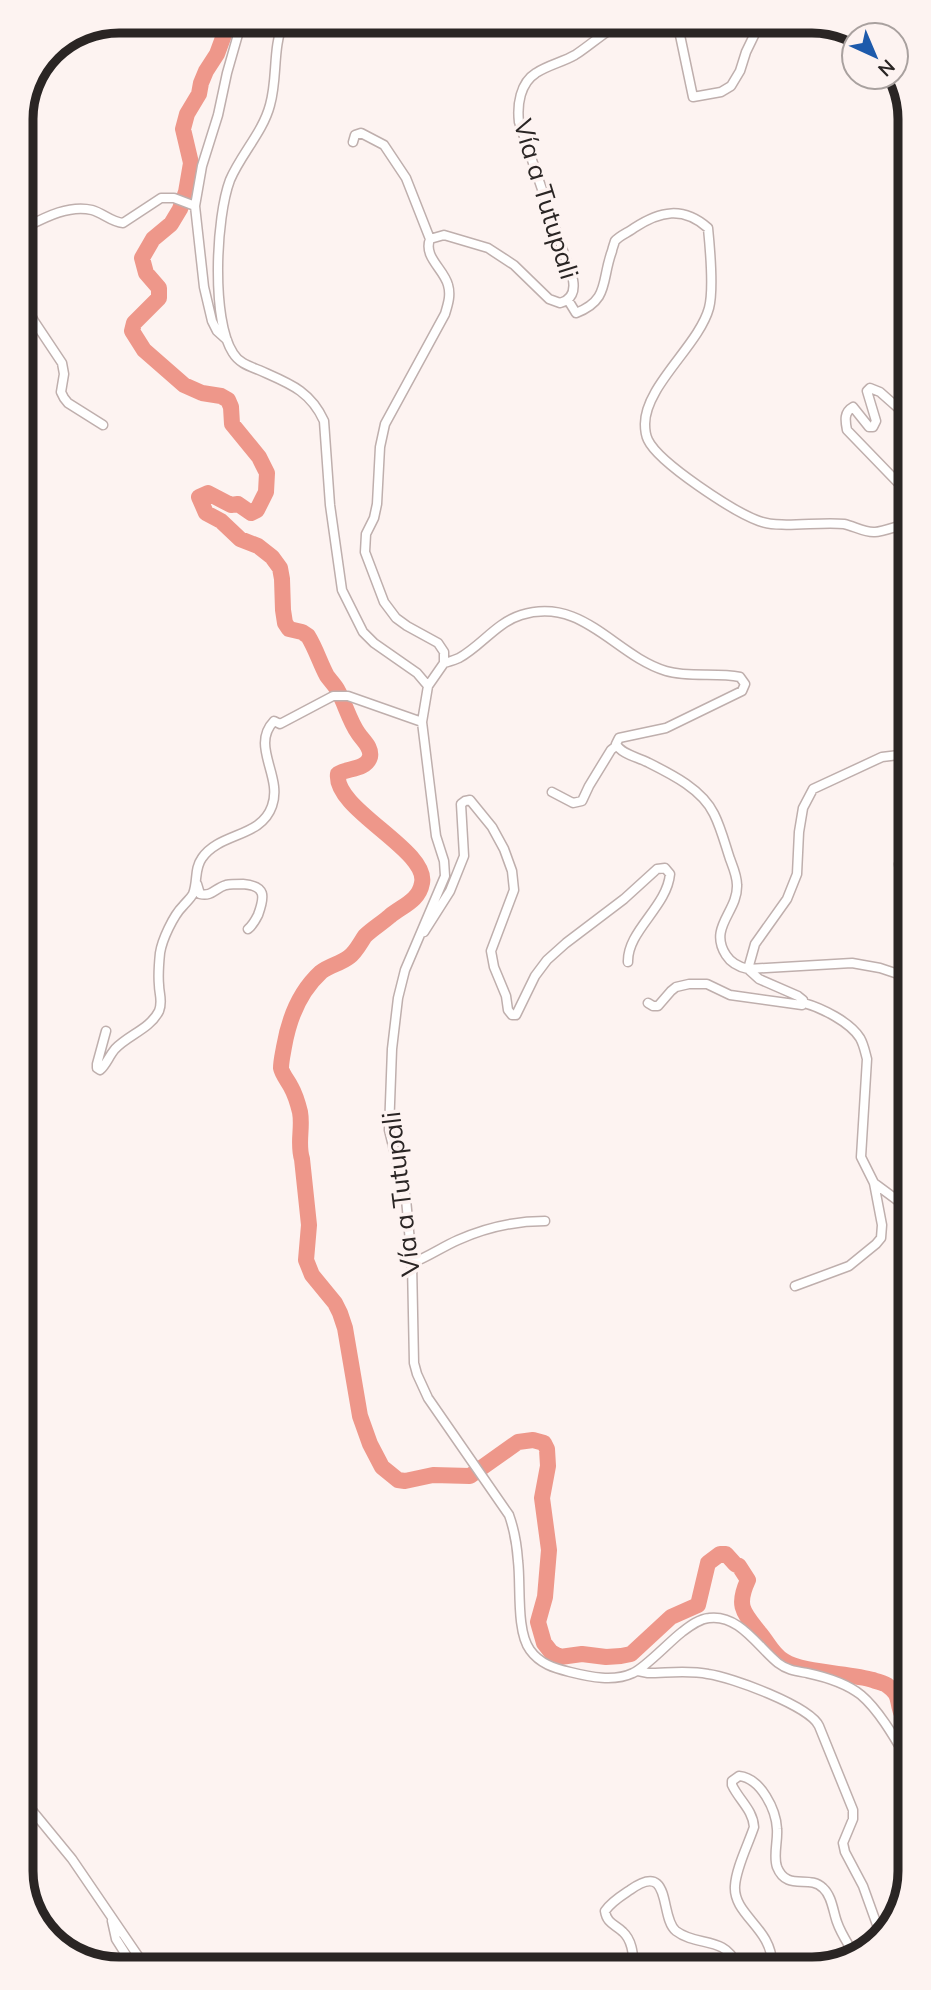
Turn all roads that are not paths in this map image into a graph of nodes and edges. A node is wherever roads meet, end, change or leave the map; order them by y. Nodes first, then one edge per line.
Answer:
1 (238, 33) edge
2 (280, 33) edge
3 (606, 33) edge
4 (680, 33) edge
5 (755, 33) edge
6 (353, 142) dead end
7 (191, 204) junction
8 (33, 224) edge
9 (430, 239) junction
10 (568, 300) junction
11 (33, 319) edge
12 (227, 340) junction
13 (898, 408) edge
14 (103, 425) dead end
15 (898, 483) edge
16 (898, 526) edge
17 (444, 663) junction
18 (428, 686) junction
19 (422, 722) junction
20 (616, 746) junction
21 (898, 755) edge
22 (552, 792) dead end
23 (195, 877) junction
24 (248, 929) dead end
25 (419, 936) junction
26 (628, 962) dead end
27 (748, 969) junction
28 (898, 974) edge
29 (648, 1003) dead end
30 (804, 1003) junction
31 (106, 1031) dead end
32 (874, 1183) junction
33 (898, 1200) edge
34 (545, 1221) dead end
35 (412, 1263) junction
36 (795, 1286) dead end
37 (638, 1671) junction
38 (898, 1745) edge
39 (33, 1812) edge
40 (110, 1915) junction
41 (877, 1925) edge
42 (850, 1947) edge
43 (127, 1957) edge
44 (139, 1957) edge
45 (633, 1957) edge
46 (733, 1957) edge
47 (772, 1957) edge

1 - 7 street
2 - 12 street
3 - 10 street, Vía a Tutupali
4 - 5 street
6 - 9 street
7 - 8 street
7 - 12 street
9 - 10 street, Vía a Tutupali
9 - 17 street
10 - 16 street
11 - 14 street
12 - 18 street
13 - 15 street
17 - 18 street, Vía a Tutupali
17 - 20 street
18 - 19 street, Vía a Tutupali
19 - 23 street
19 - 25 street, Vía a Tutupali
20 - 22 street
20 - 27 street
21 - 27 street
23 - 24 street
23 - 31 street
25 - 26 street
25 - 35 street, Vía a Tutupali
27 - 28 street
27 - 30 street
29 - 30 street
30 - 32 street
32 - 33 street
32 - 36 street
34 - 35 street
35 - 37 street, Vía a Tutupali
37 - 38 street
37 - 41 street, Vía a Tutupali
39 - 40 street
40 - 43 street
40 - 44 street
42 - 47 street
45 - 46 street

